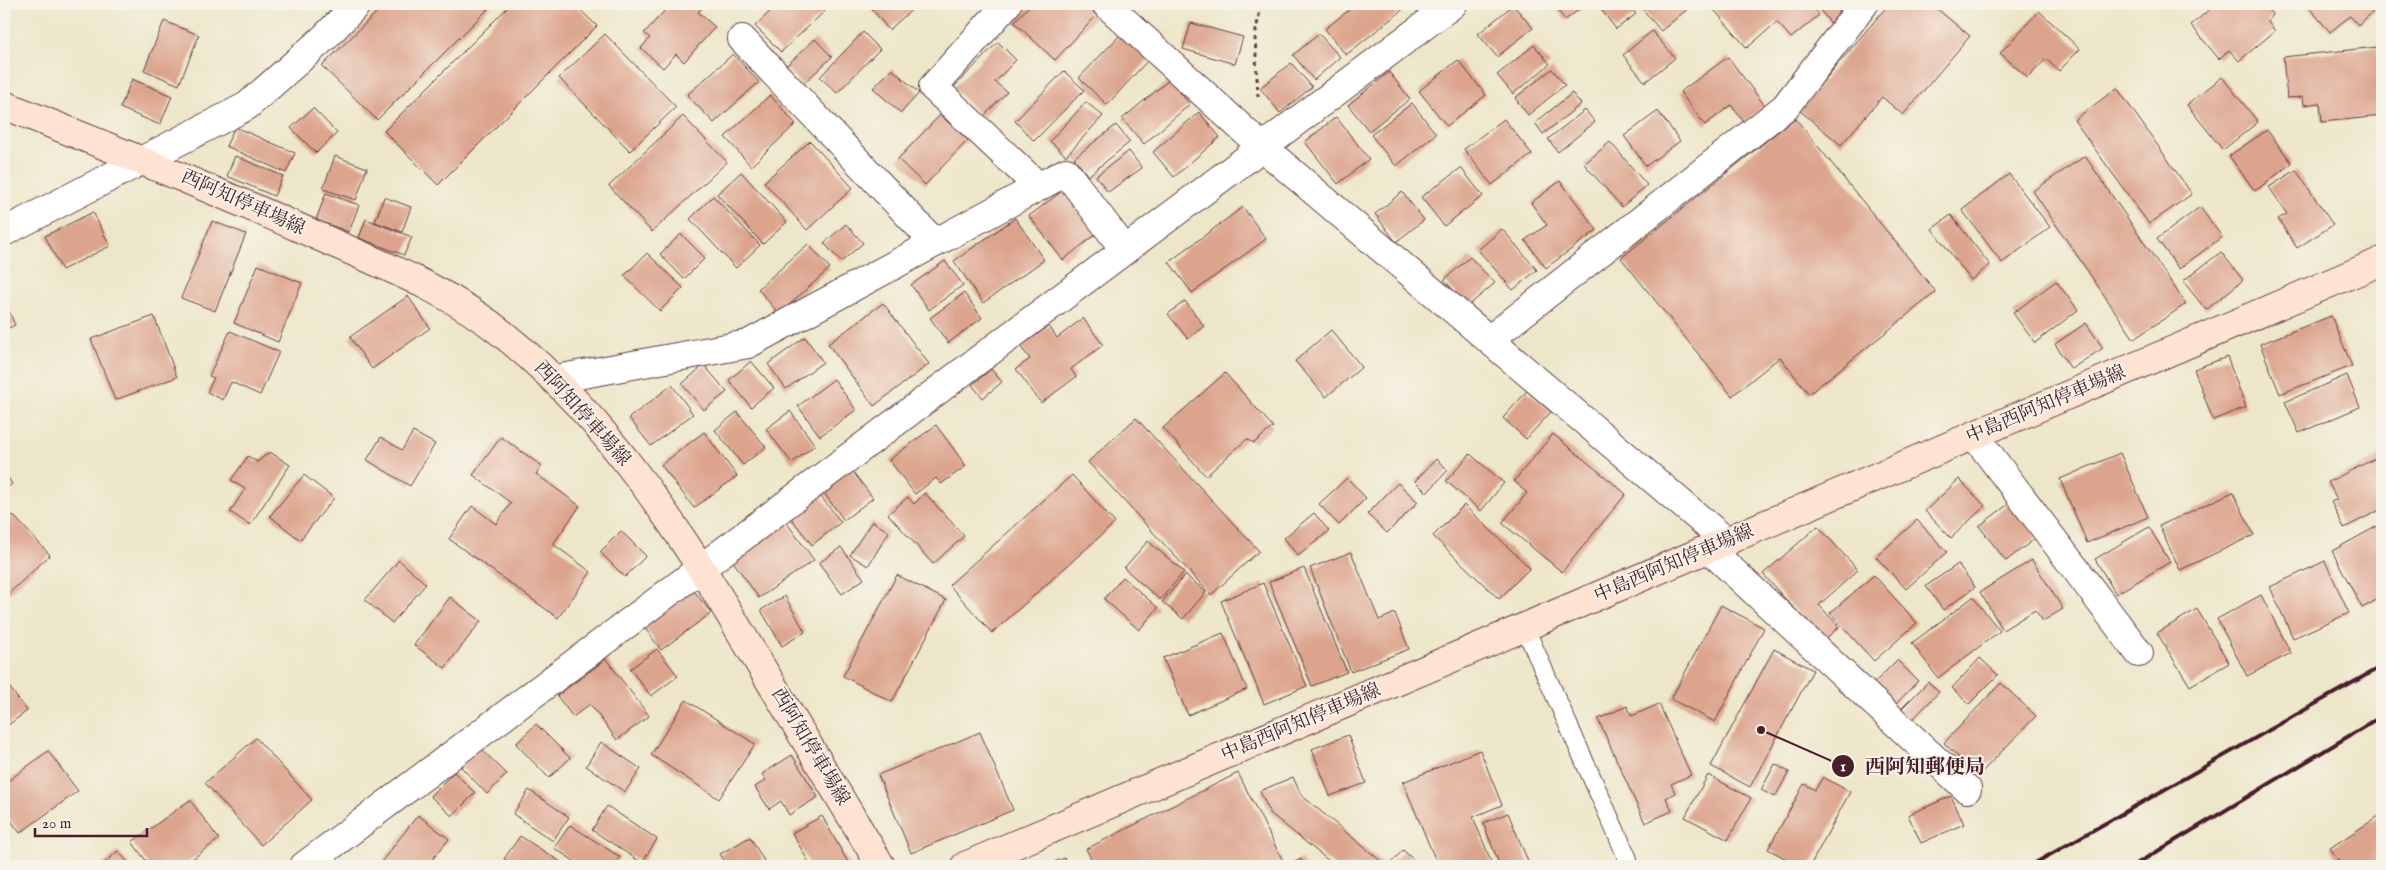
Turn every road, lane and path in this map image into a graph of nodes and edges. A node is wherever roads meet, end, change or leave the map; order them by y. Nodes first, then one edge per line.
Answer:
1 (357, 4) edge
2 (1008, 4) edge
3 (1106, 4) edge
4 (1261, 4) edge
5 (1453, 4) edge
6 (1864, 4) edge
7 (742, 39) dead end
8 (4, 105) edge
9 (1261, 146) junction
10 (144, 160) junction
11 (1039, 187) junction
12 (4, 232) edge
13 (935, 243) junction
14 (1124, 249) junction
15 (2382, 261) edge
16 (1490, 339) junction
17 (556, 379) junction
18 (1975, 436) junction
19 (1718, 546) junction
20 (701, 566) junction
21 (1525, 628) junction
22 (2139, 653) dead end
23 (1967, 789) dead end
24 (1628, 859) dead end
25 (304, 866) edge
26 (881, 866) edge
27 (965, 866) edge

1 - 10 street
2 - 11 street
3 - 9 street
4 - 9 path
5 - 9 street
6 - 16 street
7 - 13 street
8 - 10 main road, 西阿知停車場線
9 - 14 street
9 - 16 street
10 - 12 street
10 - 17 main road, 西阿知停車場線
11 - 13 street
11 - 14 street
13 - 17 street
14 - 20 street
15 - 18 main road, 中島西阿知停車場線
16 - 19 street
17 - 20 main road, 西阿知停車場線
18 - 19 main road, 中島西阿知停車場線
18 - 22 street
19 - 21 main road, 中島西阿知停車場線
19 - 23 street
20 - 25 street
20 - 26 main road, 西阿知停車場線
21 - 24 lane
21 - 27 main road, 中島西阿知停車場線

